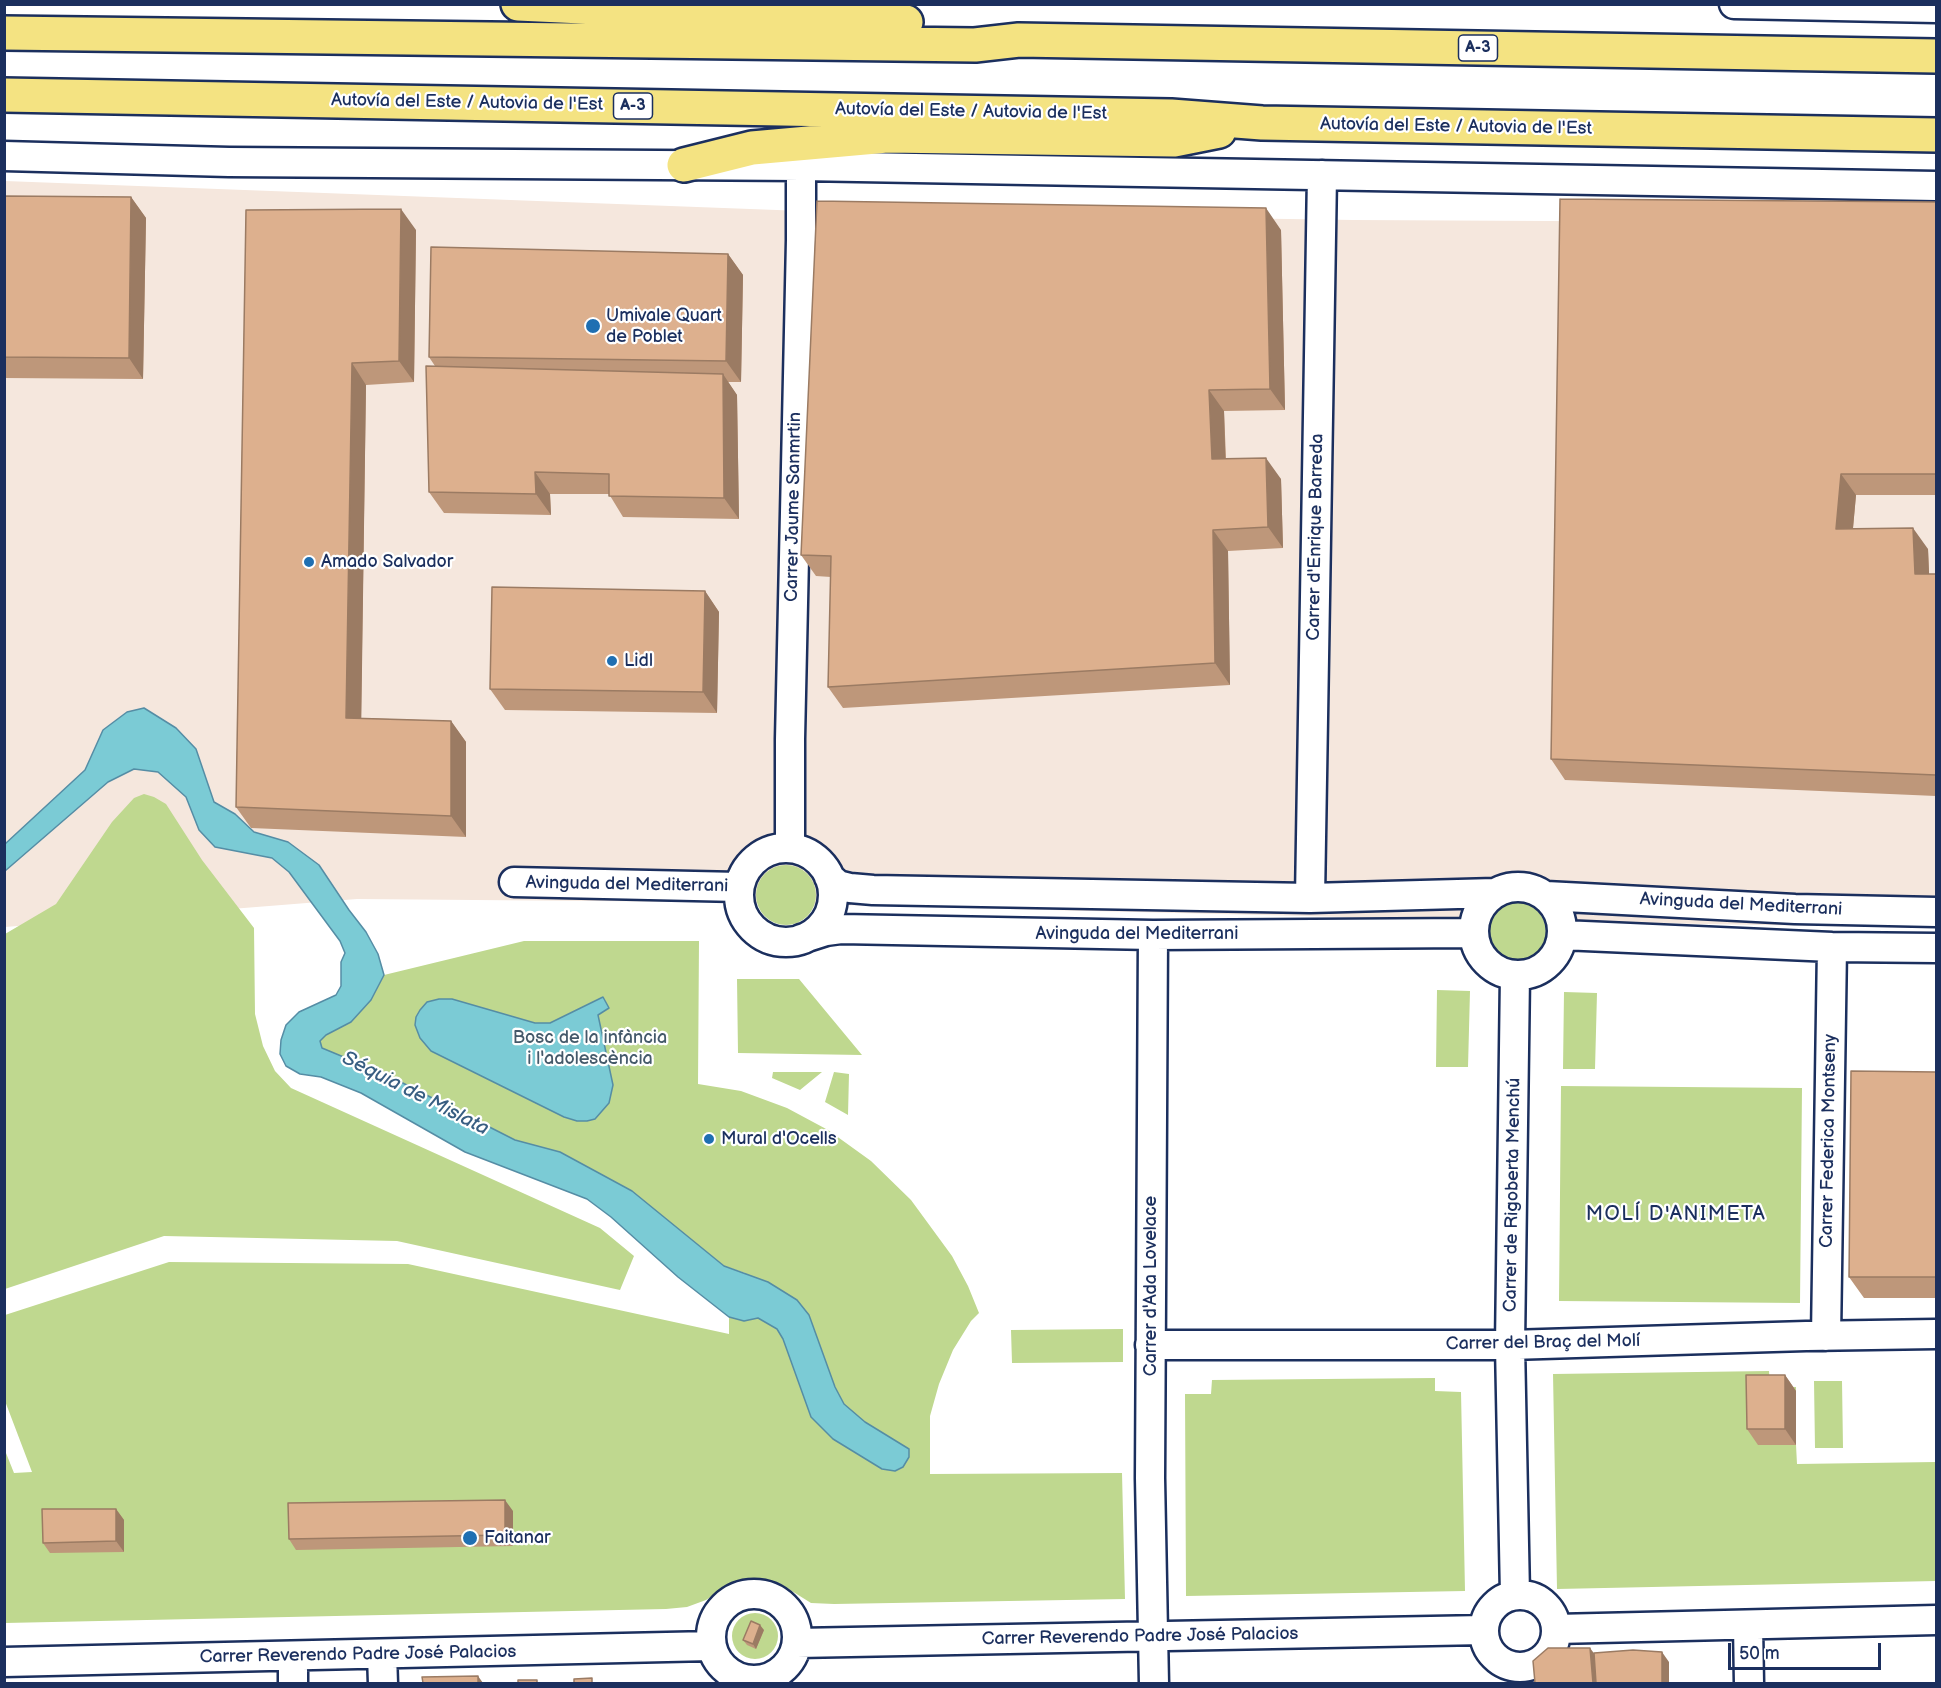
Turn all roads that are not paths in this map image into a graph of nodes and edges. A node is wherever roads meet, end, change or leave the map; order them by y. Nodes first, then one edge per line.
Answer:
1 (518, 4) edge
2 (1734, 4) edge
3 (1936, 8) edge
4 (4, 33) edge
5 (1019, 40) junction
6 (1936, 56) edge
7 (4, 95) edge
8 (1262, 123) junction
9 (1936, 135) edge
10 (4, 156) edge
11 (684, 165) junction
12 (801, 166) junction
13 (1322, 175) junction
14 (1936, 186) edge
15 (790, 848) junction
16 (829, 877) junction
17 (514, 882) dead end
18 (740, 887) junction
19 (1495, 893) junction
20 (1546, 896) junction
21 (1310, 898) junction
22 (1936, 912) edge
23 (1474, 933) junction
24 (1153, 935) junction
25 (1562, 935) junction
26 (801, 939) junction
27 (1832, 947) junction
28 (1936, 948) edge
29 (1515, 975) junction
30 (1936, 1334) edge
31 (1826, 1336) junction
32 (1150, 1345) junction
33 (1510, 1345) junction
34 (1515, 1595) junction
35 (1936, 1620) edge
36 (1748, 1624) junction
37 (1556, 1629) junction
38 (1484, 1630) junction
39 (1154, 1636) junction
40 (797, 1643) junction
41 (711, 1646) junction
42 (382, 1654) junction
43 (4, 1662) edge
44 (293, 1670) edge
45 (1514, 1675) edge
46 (755, 1682) edge
47 (383, 1683) edge
48 (1154, 1683) edge
49 (1749, 1683) edge

1 - 5 highway
2 - 3 street
4 - 5 highway, A-3
5 - 6 highway, A-3
7 - 8 highway, Autovía del Este / Autovia de l'Est / A-3
8 - 9 highway, Autovía del Este / Autovia de l'Est / A-3
8 - 11 highway
10 - 11 street
11 - 12 street
12 - 13 street
12 - 15 street, Carrer Jaume Sanmrtin
13 - 14 street
13 - 21 street, Carrer d'Enrique Barreda
15 - 16 street
15 - 18 street
16 - 21 street, Avinguda del Mediterrani
16 - 26 street
17 - 18 street, Avinguda del Mediterrani
18 - 26 street
19 - 20 street
19 - 21 street, Avinguda del Mediterrani
19 - 23 street
20 - 22 street, Avinguda del Mediterrani
20 - 25 street
23 - 24 street, Avinguda del Mediterrani
23 - 29 street
24 - 26 street, Avinguda del Mediterrani
24 - 32 street, Carrer d'Ada Lovelace
25 - 27 street, Avinguda del Mediterrani
25 - 29 street
27 - 28 street, Avinguda del Mediterrani
27 - 31 street, Carrer Federica Montseny
29 - 33 street, Carrer de Rigoberta Menchú
30 - 31 street, Carrer del Braç del Molí
31 - 33 street, Carrer del Braç del Molí
32 - 33 street, Carrer del Braç del Molí
32 - 39 street, Carrer d'Ada Lovelace
33 - 34 street, Carrer de Rigoberta Menchú
34 - 37 street
34 - 38 street
35 - 36 street
36 - 37 street
36 - 49 street
37 - 45 street
38 - 39 street, Carrer Reverendo Padre José Palacios
38 - 45 street
39 - 40 street, Carrer Reverendo Padre José Palacios
39 - 48 street, Carrer d'Ada Lovelace
40 - 41 street
40 - 46 street
41 - 42 street, Carrer Reverendo Padre José Palacios
41 - 46 street
42 - 44 street, Carrer Reverendo Padre José Palacios
42 - 47 street
43 - 44 street, Carrer Reverendo Padre José Palacios

